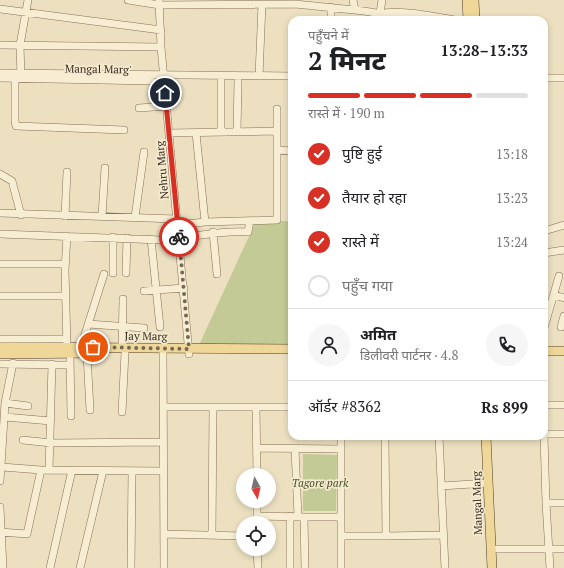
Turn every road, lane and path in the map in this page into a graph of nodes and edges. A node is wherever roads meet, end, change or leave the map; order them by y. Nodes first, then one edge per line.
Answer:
1 (28, 0) edge
2 (128, 0) edge
3 (353, 0) edge
4 (382, 0) edge
5 (467, 0) edge
6 (474, 0) edge
7 (159, 2) edge
8 (205, 2) edge
9 (266, 2) edge
10 (331, 7) junction
11 (0, 9) edge
12 (355, 10) junction
13 (26, 13) junction
14 (381, 14) junction
15 (331, 16) edge
16 (386, 16) edge
17 (426, 16) edge
18 (468, 16) edge
19 (475, 16) edge
20 (161, 30) junction
21 (0, 45) edge
22 (20, 45) junction
23 (161, 47) junction
24 (0, 73) edge
25 (18, 76) junction
26 (260, 76) junction
27 (288, 76) edge
28 (0, 78) edge
29 (164, 78) junction
30 (548, 78) edge
31 (564, 78) edge
32 (221, 81) junction
33 (238, 81) junction
34 (288, 81) edge
35 (548, 83) edge
36 (564, 83) edge
37 (167, 106) junction
38 (139, 108) dead end
39 (277, 109) dead end
40 (124, 130) dead end
41 (277, 131) junction
42 (221, 132) junction
43 (237, 132) junction
44 (169, 133) junction
45 (196, 133) junction
46 (277, 150) junction
47 (288, 151) edge
48 (144, 152) dead end
49 (105, 168) dead end
50 (67, 172) dead end
51 (0, 174) edge
52 (0, 213) edge
53 (21, 215) junction
54 (65, 216) junction
55 (102, 216) junction
56 (135, 217) junction
57 (250, 221) junction
58 (178, 222) junction
59 (205, 222) junction
60 (564, 225) edge
61 (548, 230) edge
62 (213, 232) junction
63 (0, 234) edge
64 (67, 236) junction
65 (113, 237) junction
66 (127, 238) junction
67 (151, 239) junction
68 (179, 239) junction
69 (564, 250) edge
70 (548, 252) edge
71 (0, 264) edge
72 (65, 264) junction
73 (113, 273) dead end
74 (126, 273) dead end
75 (104, 274) dead end
76 (216, 274) dead end
77 (559, 276) dead end
78 (184, 288) junction
79 (156, 290) junction
80 (144, 291) dead end
81 (554, 295) junction
82 (0, 296) edge
83 (66, 296) junction
84 (564, 298) edge
85 (123, 299) dead end
86 (548, 315) edge
87 (564, 317) edge
88 (88, 324) junction
89 (123, 326) junction
90 (160, 327) dead end
91 (562, 327) dead end
92 (144, 328) dead end
93 (0, 339) edge
94 (0, 347) edge
95 (65, 348) junction
96 (288, 349) edge
97 (84, 350) junction
98 (123, 351) junction
99 (163, 351) junction
100 (189, 351) junction
101 (548, 351) edge
102 (564, 351) edge
103 (288, 353) edge
104 (0, 354) edge
105 (548, 356) edge
106 (564, 356) edge
107 (13, 363) junction
108 (0, 364) edge
109 (52, 364) junction
110 (70, 365) junction
111 (5, 403) junction
112 (548, 405) edge
113 (564, 405) edge
114 (28, 406) dead end
115 (163, 406) junction
116 (213, 407) junction
117 (256, 407) junction
118 (288, 407) edge
119 (90, 410) dead end
120 (122, 412) dead end
121 (70, 416) dead end
122 (51, 421) junction
123 (3, 422) edge
124 (564, 434) edge
125 (548, 435) edge
126 (23, 440) dead end
127 (342, 440) edge
128 (385, 440) edge
129 (439, 440) edge
130 (486, 440) edge
131 (492, 440) edge
132 (544, 440) edge
133 (163, 442) junction
134 (51, 443) junction
135 (257, 448) junction
136 (295, 449) junction
137 (342, 449) junction
138 (2, 467) junction
139 (257, 468) edge
140 (41, 470) junction
141 (49, 470) junction
142 (72, 470) junction
143 (103, 471) junction
144 (132, 471) junction
145 (163, 471) junction
146 (0, 481) edge
147 (491, 483) junction
148 (441, 486) junction
149 (546, 503) junction
150 (564, 503) edge
151 (0, 507) edge
152 (297, 516) junction
153 (341, 516) junction
154 (276, 518) edge
155 (1, 532) edge
156 (164, 534) junction
157 (212, 535) junction
158 (444, 535) junction
159 (236, 536) edge
160 (341, 536) junction
161 (386, 536) junction
162 (497, 549) junction
163 (548, 549) junction
164 (564, 549) edge
165 (257, 556) edge
166 (3, 568) edge
167 (50, 568) edge
168 (80, 568) edge
169 (131, 568) edge
170 (164, 568) edge
171 (258, 568) edge
172 (290, 568) edge
173 (305, 568) edge
174 (341, 568) edge
175 (445, 568) edge
176 (492, 568) edge
177 (497, 568) edge
178 (550, 568) edge

1 - 13 street
2 - 7 street
3 - 12 street
4 - 14 street
5 - 18 main road
6 - 19 main road
7 - 8 street
7 - 20 street, Nehru Marg
8 - 9 street
9 - 10 street
9 - 26 street
10 - 12 street
10 - 15 street
11 - 13 street
12 - 14 street
13 - 20 street
13 - 22 street
14 - 16 street
14 - 17 street
20 - 23 street, Nehru Marg
21 - 22 street
22 - 23 street
22 - 25 street
23 - 29 street, Nehru Marg
24 - 25 street
25 - 28 street, Mangal Marg'
25 - 29 street, Mangal Marg'
25 - 40 street
26 - 27 street
26 - 29 street
29 - 32 street, Mangal Marg'
29 - 37 street, Nehru Marg
30 - 31 street
32 - 33 street, Mangal Marg'
32 - 42 street
33 - 34 street, Mangal Marg'
33 - 43 street
35 - 36 street
37 - 38 street
37 - 44 street, Nehru Marg
39 - 41 street
41 - 43 street
41 - 46 street
42 - 43 street
42 - 45 street
44 - 45 street
44 - 58 street, Nehru Marg
45 - 59 street
46 - 47 street
46 - 57 street
48 - 56 street
49 - 55 street
50 - 54 street
51 - 53 street
52 - 53 street
53 - 54 street
54 - 55 street
55 - 56 street
56 - 58 street
57 - 59 street
57 - 62 street
58 - 59 street
58 - 68 street, Nehru Marg
60 - 61 street
62 - 68 street
62 - 76 street
63 - 64 street
64 - 65 street
64 - 72 street
65 - 66 street
65 - 73 street
66 - 67 street
66 - 74 street
67 - 68 street
67 - 79 street
68 - 78 street, Nehru Marg
69 - 70 street
71 - 72 street
72 - 83 street
75 - 88 street
77 - 81 street
78 - 79 street
78 - 100 street, Nehru Marg
79 - 80 street
79 - 90 street
81 - 84 street
81 - 86 street
82 - 83 street
83 - 95 street
85 - 89 street
87 - 91 street
88 - 89 street
88 - 97 street
89 - 92 street
89 - 98 street
93 - 95 street
94 - 95 main road, Jay Marg
95 - 97 main road, Jay Marg
95 - 104 main road, Jay Marg
95 - 110 street
96 - 100 main road, Jay Marg
97 - 98 main road, Jay Marg
97 - 119 street
98 - 99 main road, Jay Marg
98 - 120 street
99 - 100 main road, Jay Marg
99 - 115 street
100 - 103 main road, Jay Marg
101 - 102 main road
105 - 106 main road
107 - 108 street
107 - 109 street
107 - 111 street
109 - 110 street
109 - 122 street
110 - 121 street
111 - 114 street
111 - 123 street
112 - 113 street
115 - 116 street
115 - 133 street
116 - 117 street
116 - 157 street
117 - 118 street
117 - 135 street
122 - 123 street
122 - 134 street
123 - 138 street
124 - 125 street
126 - 134 street
127 - 137 street
128 - 161 street
129 - 148 street
130 - 147 main road, Mangal Marg
131 - 147 main road, Mangal Marg
132 - 149 street
133 - 134 street
133 - 145 street
134 - 141 street
135 - 136 street
135 - 139 street
136 - 137 street
136 - 152 street
137 - 153 street
138 - 140 street
138 - 146 street
140 - 141 street
140 - 155 street
141 - 142 street
142 - 143 street
142 - 167 street
143 - 144 street
143 - 168 street
144 - 145 street
144 - 169 street
145 - 156 street
147 - 148 street
147 - 162 main road, Mangal Marg
147 - 176 main road, Mangal Marg
148 - 158 street
149 - 150 street
149 - 163 street
151 - 155 street
152 - 153 street
152 - 154 street
152 - 172 street
152 - 173 street
153 - 160 street
155 - 166 street
156 - 157 street
156 - 170 street
157 - 159 street
158 - 161 street
158 - 175 street
160 - 161 street
160 - 174 street
162 - 163 street
162 - 177 main road, Mangal Marg
163 - 164 street
163 - 178 street
165 - 171 street

